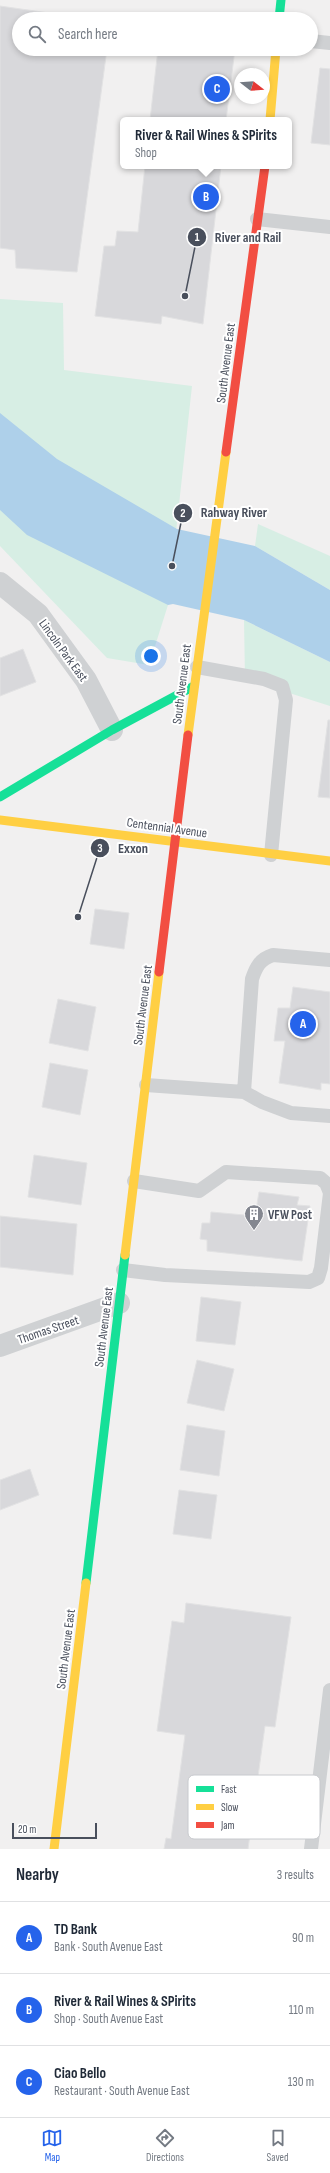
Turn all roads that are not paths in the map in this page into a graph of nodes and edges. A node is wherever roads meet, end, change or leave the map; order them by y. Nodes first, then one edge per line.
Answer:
1 (281, 0) edge
2 (280, 12) edge
3 (318, 42) edge
4 (330, 44) edge
5 (275, 56) edge
6 (270, 117) edge
7 (265, 169) edge
8 (257, 219) junction
9 (330, 227) edge
10 (0, 583) edge
11 (196, 667) junction
12 (194, 686) junction
13 (112, 730) junction
14 (0, 797) edge
15 (0, 820) edge
16 (175, 841) junction
17 (271, 854) junction
18 (330, 861) edge
19 (330, 960) edge
20 (146, 1085) junction
21 (244, 1092) junction
22 (330, 1116) edge
23 (134, 1181) junction
24 (124, 1270) junction
25 (119, 1303) junction
26 (0, 1346) edge
27 (330, 1690) edge
28 (320, 1775) edge
29 (312, 1839) edge
30 (54, 1849) edge
31 (311, 1849) edge

1 - 2 main road
3 - 4 lane
5 - 6 main road
7 - 8 main road, South Avenue East
8 - 9 lane
8 - 11 main road, South Avenue East
10 - 13 street, Lincoln Park East
11 - 12 main road, South Avenue East
11 - 17 lane
12 - 13 main road
12 - 16 main road, South Avenue East
13 - 14 main road
15 - 16 main road, Centennial Avenue
16 - 17 main road, Centennial Avenue
16 - 20 main road, South Avenue East
17 - 18 main road, Centennial Avenue
19 - 21 lane
20 - 21 lane
20 - 23 main road, South Avenue East
21 - 22 lane
23 - 24 main road, South Avenue East
23 - 24 lane
24 - 25 main road, South Avenue East
25 - 26 street, Thomas Street
25 - 30 main road, South Avenue East
27 - 28 lane
29 - 31 lane

